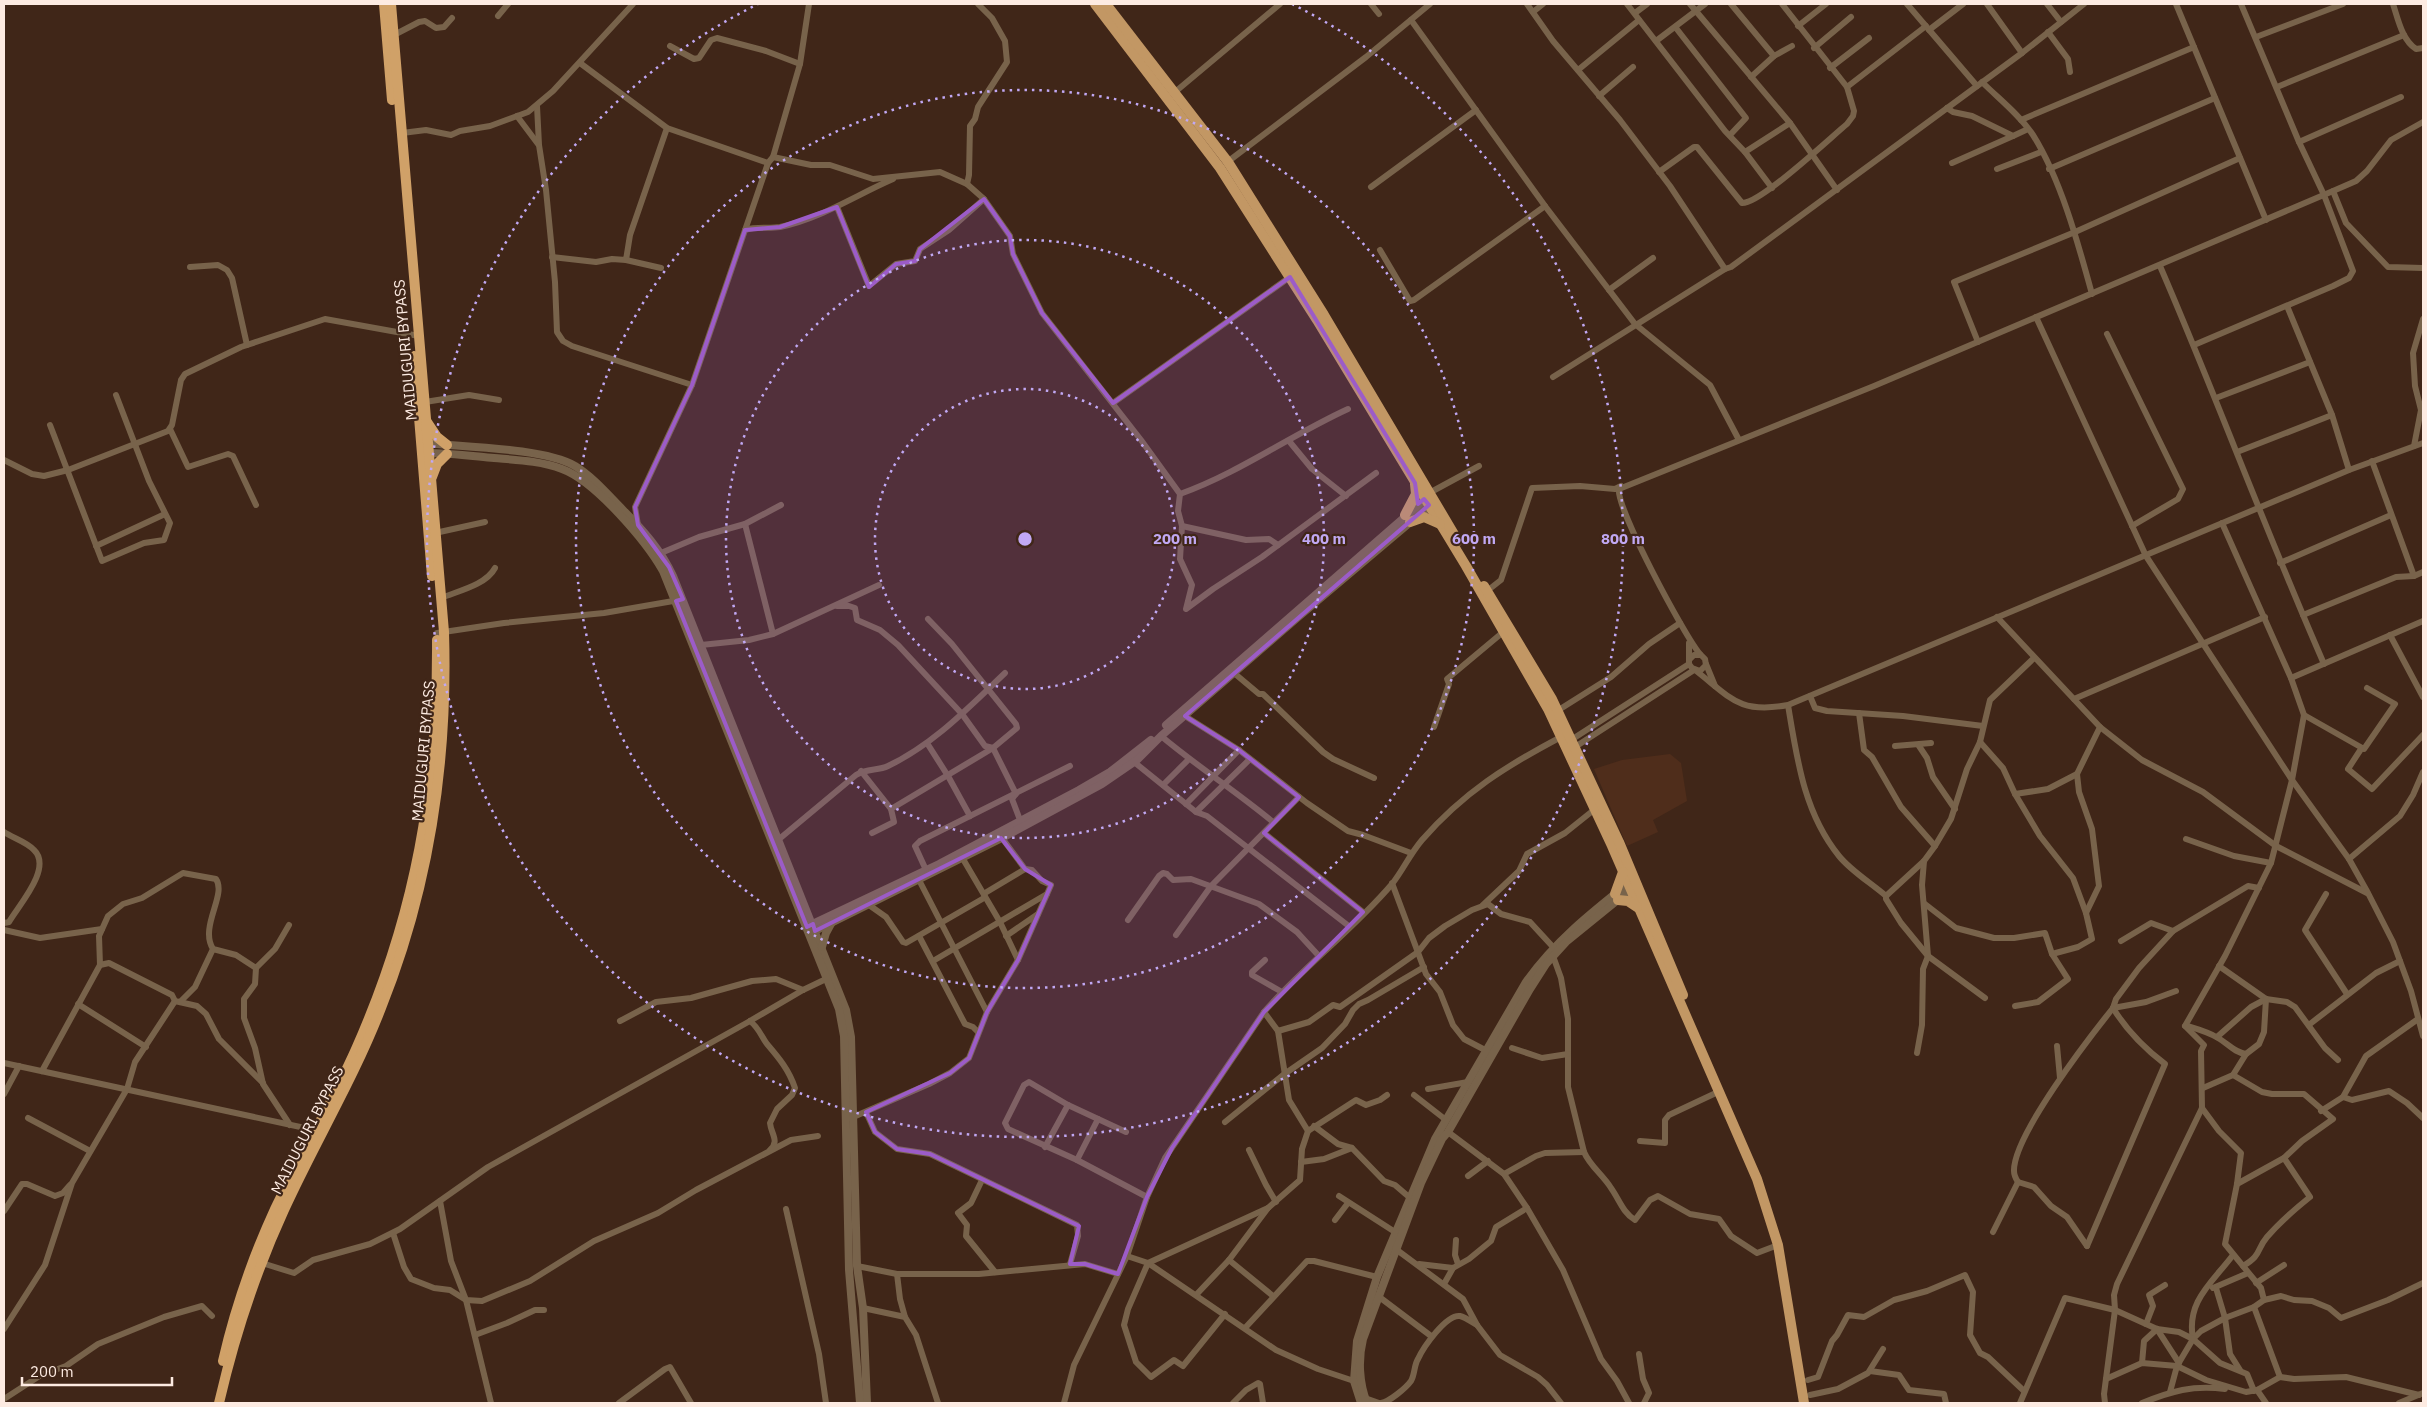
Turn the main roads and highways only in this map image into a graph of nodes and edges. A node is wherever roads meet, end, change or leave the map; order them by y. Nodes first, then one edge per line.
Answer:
1 (1095, 4) edge
2 (1106, 4) edge
3 (387, 5) edge
4 (1224, 165) junction
5 (416, 335) junction
6 (1337, 346) junction
7 (426, 420) junction
8 (425, 448) junction
9 (431, 480) junction
10 (1415, 483) junction
11 (1430, 498) junction
12 (1440, 524) junction
13 (441, 632) junction
14 (1569, 741) junction
15 (1623, 872) junction
16 (1632, 884) junction
17 (1638, 909) junction
18 (319, 1131) junction
19 (1809, 1401) edge
20 (212, 1403) edge
21 (218, 1403) edge

1 - 4 main road
2 - 4 main road
3 - 5 highway, MAIDUGURI BYPASS
3 - 5 highway, MAIDUGURI BYPASS
4 - 6 main road
4 - 6 main road
5 - 7 highway, MAIDUGURI BYPASS
5 - 8 highway, MAIDUGURI BYPASS
6 - 10 main road
6 - 11 main road
7 - 8 highway, MAIDUGURI BYPASS
7 - 9 highway
8 - 9 highway, MAIDUGURI BYPASS
8 - 13 highway, MAIDUGURI BYPASS
9 - 13 highway, MAIDUGURI BYPASS
10 - 11 main road
10 - 12 main road
11 - 12 main road
11 - 14 main road
12 - 14 main road
13 - 18 highway, MAIDUGURI BYPASS
14 - 15 main road
14 - 16 main road
15 - 16 main road
15 - 17 main road
16 - 17 main road
16 - 19 main road
17 - 19 main road
18 - 20 highway, MAIDUGURI BYPASS
18 - 21 highway, MAIDUGURI BYPASS

